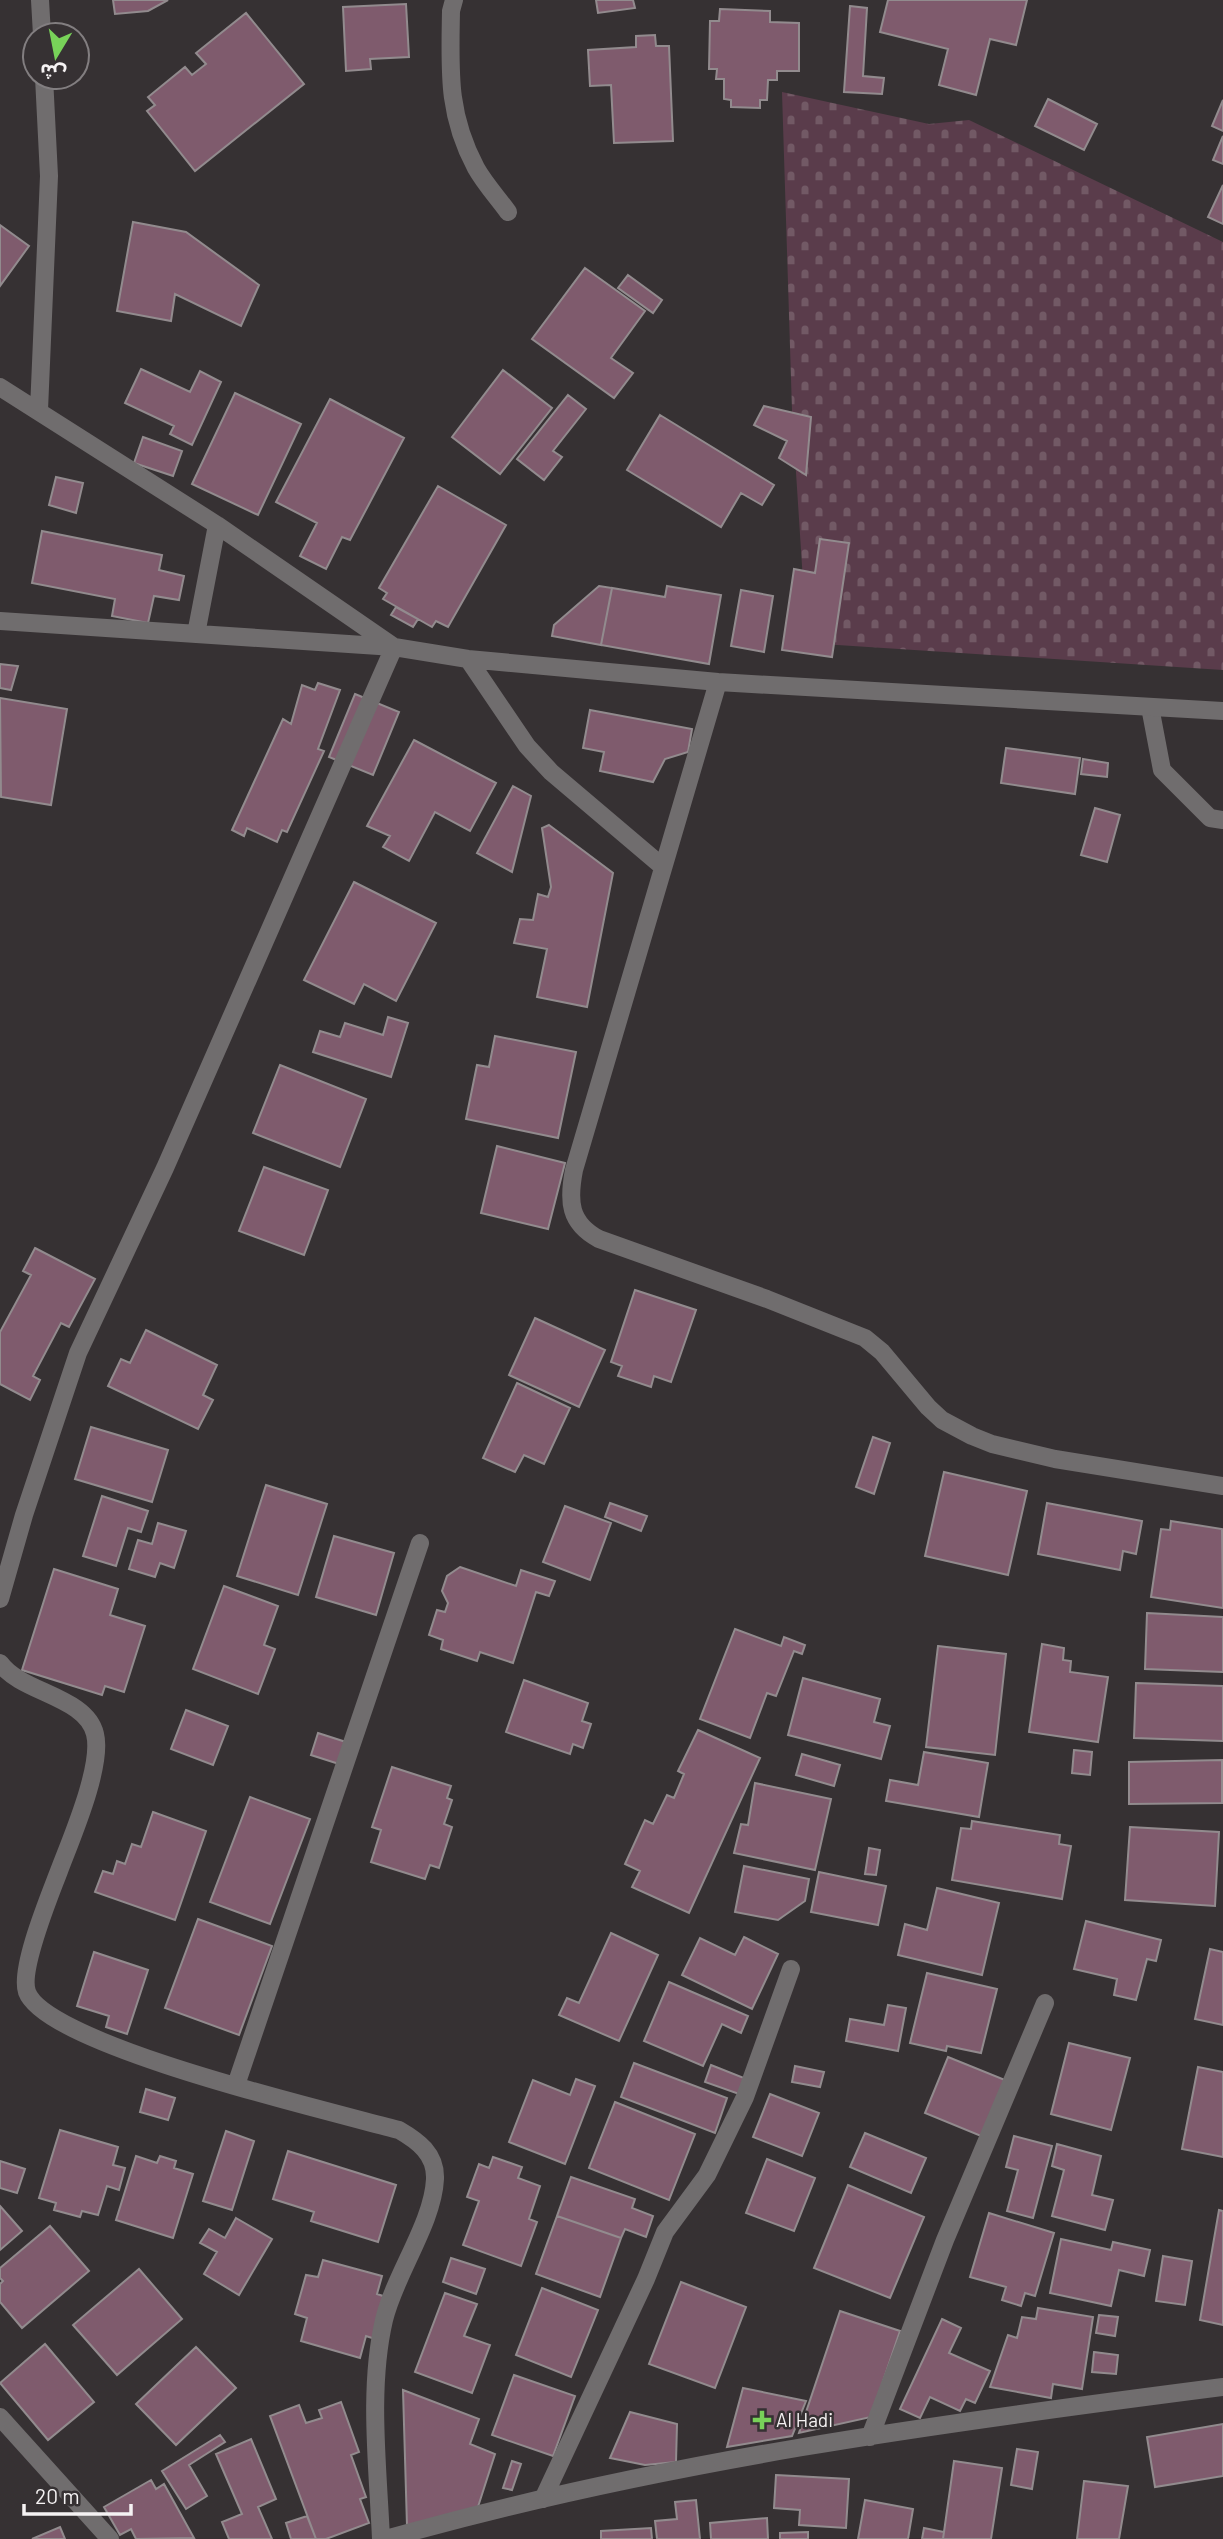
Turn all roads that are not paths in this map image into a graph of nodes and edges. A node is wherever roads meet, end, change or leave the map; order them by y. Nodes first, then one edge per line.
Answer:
1 (40, 0) edge
2 (454, 0) edge
3 (41, 21) edge
4 (45, 91) edge
5 (508, 212) dead end
6 (0, 387) edge
7 (39, 410) junction
8 (217, 525) junction
9 (0, 621) edge
10 (195, 634) junction
11 (394, 647) junction
12 (468, 659) junction
13 (718, 682) junction
14 (1150, 708) junction
15 (1223, 711) edge
16 (1223, 820) edge
17 (663, 867) junction
18 (1223, 1486) edge
19 (420, 1543) dead end
20 (0, 1599) edge
21 (0, 1663) edge
22 (791, 1969) dead end
23 (1045, 2003) dead end
24 (236, 2085) junction
25 (1223, 2387) edge
26 (0, 2417) edge
27 (870, 2437) junction
28 (543, 2499) junction
29 (110, 2539) edge
30 (381, 2539) edge
31 (386, 2539) edge

1 - 3 street
2 - 5 street
4 - 7 street
6 - 7 street
7 - 8 street
8 - 10 street
8 - 11 street
9 - 10 street
10 - 11 street
11 - 12 street
11 - 20 street
12 - 13 street
12 - 17 street
13 - 14 street
13 - 17 street
14 - 15 street
14 - 16 street
17 - 18 street
19 - 24 street
21 - 24 street
22 - 28 street
23 - 27 street
24 - 30 street
25 - 27 street
26 - 29 street
27 - 28 street
28 - 31 street

